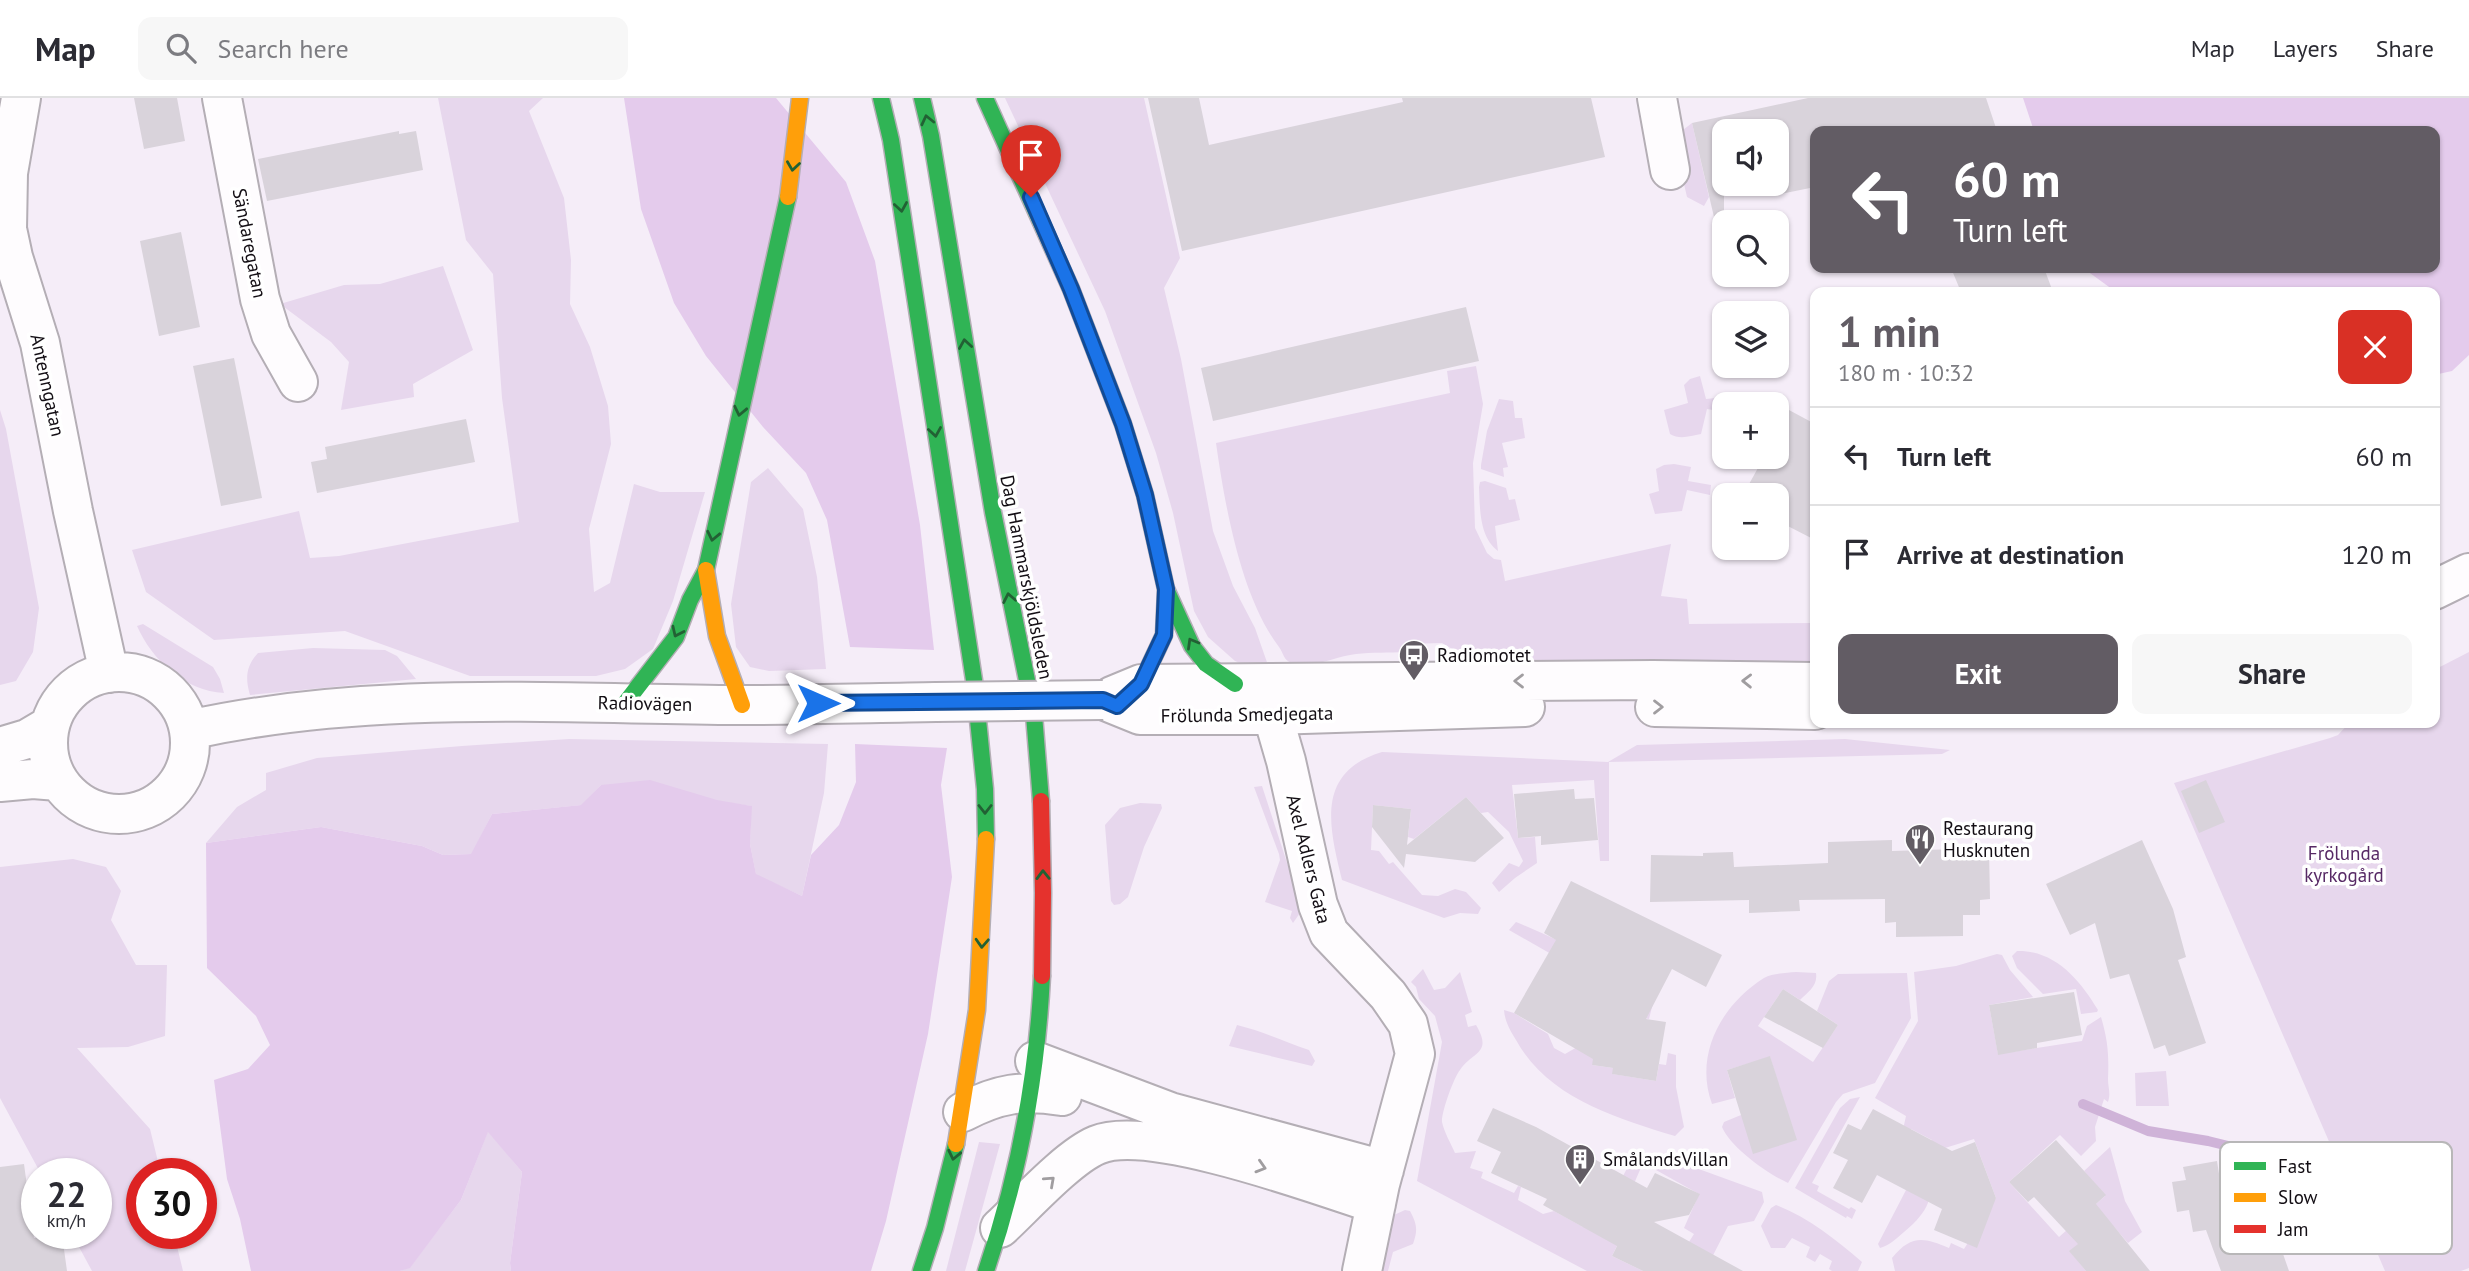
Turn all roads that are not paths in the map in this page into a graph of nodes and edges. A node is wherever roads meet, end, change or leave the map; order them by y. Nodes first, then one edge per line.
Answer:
1 (21, 98) edge
2 (222, 98) edge
3 (800, 98) edge
4 (881, 98) edge
5 (922, 98) edge
6 (985, 98) edge
7 (1657, 98) edge
8 (1670, 170) dead end
9 (4, 230) edge
10 (298, 382) dead end
11 (706, 570) junction
12 (2469, 573) edge
13 (2440, 587) edge
14 (1166, 589) junction
15 (109, 673) junction
16 (1810, 682) edge
17 (1257, 694) junction
18 (1120, 696) junction
19 (626, 702) junction
20 (742, 705) junction
21 (1810, 710) edge
22 (49, 726) junction
23 (189, 730) junction
24 (0, 747) edge
25 (58, 781) junction
26 (0, 782) edge
27 (1033, 1076) junction
28 (963, 1112) junction
29 (1380, 1187) junction
30 (1000, 1228) junction
31 (921, 1271) edge
32 (986, 1271) edge
33 (1362, 1271) edge

1 - 9 street, Antenngatan
2 - 10 street, Sändaregatan
3 -> 11 main road
4 -> 28 main road
27 -> 5 main road, Dag Hammarskjöldsleden
6 - 14 main road
7 - 8 street
9 - 15 street, Antenngatan
11 -> 19 main road
11 - 20 main road
12 - 13 street
17 -> 14 main road
14 - 18 main road
15 - 22 street
15 - 23 street
16 -> 17 street, Frölunda Smedjegata
17 - 18 street, Frölunda Smedjegata
17 -> 21 street, Frölunda Smedjegata
17 - 29 street, Axel Adlers Gata
18 - 20 street, Radiovägen, bridge
19 - 20 street, Radiovägen
19 - 23 street, Radiovägen
22 - 24 street
22 - 25 street
23 - 25 street
25 - 26 street
27 - 28 street
27 - 29 street
27 - 30 main road, Dag Hammarskjöldsleden
28 -> 31 main road
30 -> 29 street
29 - 33 street, Axel Adlers Gata
30 - 32 main road, Dag Hammarskjöldsleden

